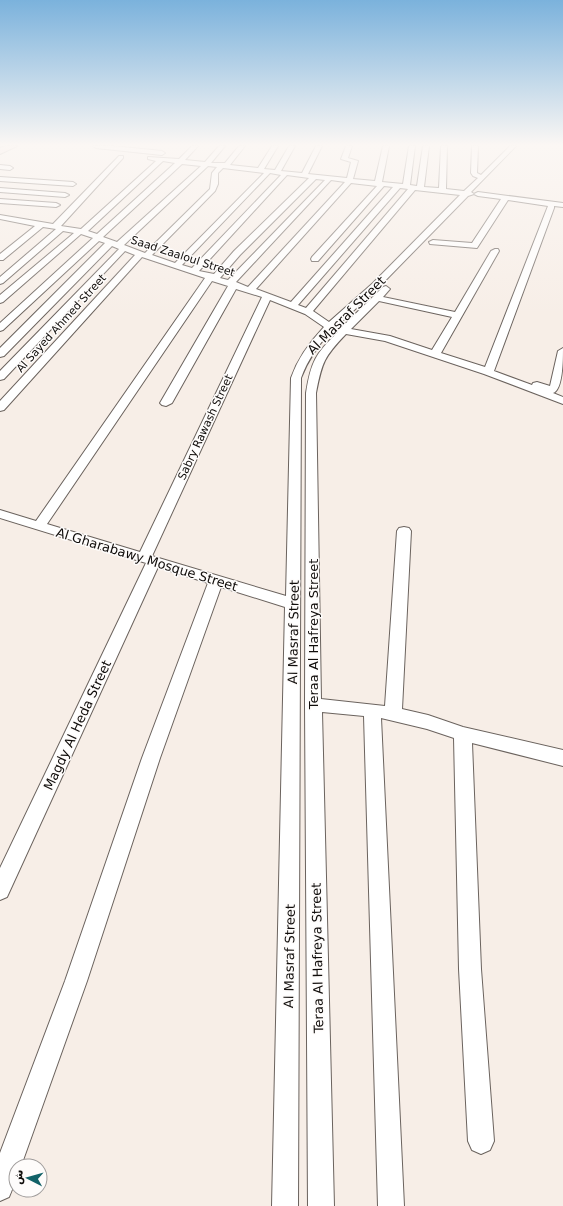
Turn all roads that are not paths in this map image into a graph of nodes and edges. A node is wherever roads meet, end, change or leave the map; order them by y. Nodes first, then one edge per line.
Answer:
1 (10, 202) edge
2 (81, 202) edge
3 (114, 202) edge
4 (137, 202) edge
5 (165, 202) edge
6 (200, 202) edge
7 (235, 202) edge
8 (258, 202) edge
9 (288, 202) edge
10 (307, 202) edge
11 (330, 202) edge
12 (364, 202) edge
13 (395, 202) edge
14 (397, 202) edge
15 (465, 202) edge
16 (467, 202) edge
17 (503, 202) edge
18 (541, 202) edge
19 (552, 204) junction
20 (563, 205) edge
21 (0, 207) edge
22 (0, 217) edge
23 (14, 220) junction
24 (42, 224) junction
25 (4, 226) dead end
26 (58, 228) junction
27 (81, 232) junction
28 (99, 238) junction
29 (433, 242) junction
30 (118, 246) junction
31 (496, 251) dead end
32 (144, 255) junction
33 (0, 258) edge
34 (316, 259) dead end
35 (177, 266) junction
36 (194, 271) junction
37 (213, 277) junction
38 (0, 281) edge
39 (232, 284) junction
40 (250, 290) junction
41 (267, 296) junction
42 (376, 298) junction
43 (0, 300) edge
44 (292, 306) junction
45 (308, 312) junction
46 (458, 315) junction
47 (0, 328) edge
48 (338, 329) junction
49 (563, 351) edge
50 (0, 354) edge
51 (435, 354) junction
52 (488, 372) junction
53 (0, 377) edge
54 (518, 385) junction
55 (563, 401) edge
56 (166, 403) dead end
57 (0, 408) edge
58 (0, 514) edge
59 (39, 526) junction
60 (404, 531) dead end
61 (149, 559) junction
62 (216, 580) junction
63 (294, 604) junction
64 (313, 705) junction
65 (372, 710) junction
66 (393, 714) junction
67 (463, 734) junction
68 (563, 758) edge
69 (0, 890) edge
70 (481, 1141) dead end
71 (0, 1188) edge
72 (285, 1206) edge
73 (321, 1206) edge
74 (391, 1206) edge

1 - 21 street
2 - 26 street
3 - 27 street
4 - 28 street
5 - 30 street
6 - 32 street, Al Sayed Ahmed Street
7 - 35 street
8 - 36 street
9 - 37 street
10 - 39 street
11 - 40 street
12 - 34 street
13 - 44 street
14 - 45 street
15 - 48 street, Al Masraf Street
16 - 29 street, Teraa Al Hafreya Street
17 - 29 street
18 - 19 street
19 - 20 street
19 - 52 street
22 - 23 street, Saad Zaaloul Street
23 - 24 street, Saad Zaaloul Street
23 - 25 street
24 - 26 street, Saad Zaaloul Street
24 - 33 street
26 - 27 street, Saad Zaaloul Street
26 - 38 street
27 - 28 street, Saad Zaaloul Street
27 - 43 street
28 - 30 street, Saad Zaaloul Street
28 - 47 street
29 - 42 street, Teraa Al Hafreya Street
30 - 32 street, Saad Zaaloul Street
30 - 50 street
30 - 53 street
31 - 46 street
32 - 35 street, Saad Zaaloul Street
32 - 57 street, Al Sayed Ahmed Street
35 - 36 street, Saad Zaaloul Street
36 - 37 street, Saad Zaaloul Street
37 - 39 street, Saad Zaaloul Street
37 - 59 street
39 - 40 street, Saad Zaaloul Street
39 - 56 street
40 - 41 street, Saad Zaaloul Street
41 - 44 street, Saad Zaaloul Street
41 - 61 street, Sabry Rawash Street
42 - 46 street
42 - 48 street, Teraa Al Hafreya Street
44 - 45 street, Saad Zaaloul Street
45 - 48 street, Saad Zaaloul Street
46 - 51 street
48 - 51 street
48 - 63 street, Al Masraf Street
48 - 64 street, Teraa Al Hafreya Street
49 - 54 street
51 - 52 street
52 - 54 street
54 - 55 street
58 - 59 street, Al Gharabawy Mosque Street
59 - 61 street, Al Gharabawy Mosque Street
60 - 66 street
61 - 62 street, Al Gharabawy Mosque Street
61 - 69 street, Magdy Al Heda Street
62 - 63 street, Al Gharabawy Mosque Street
62 - 71 street
63 - 72 street, Al Masraf Street
64 - 65 street
64 - 73 street, Teraa Al Hafreya Street
65 - 66 street
65 - 74 street
66 - 67 street
67 - 68 street
67 - 70 street

